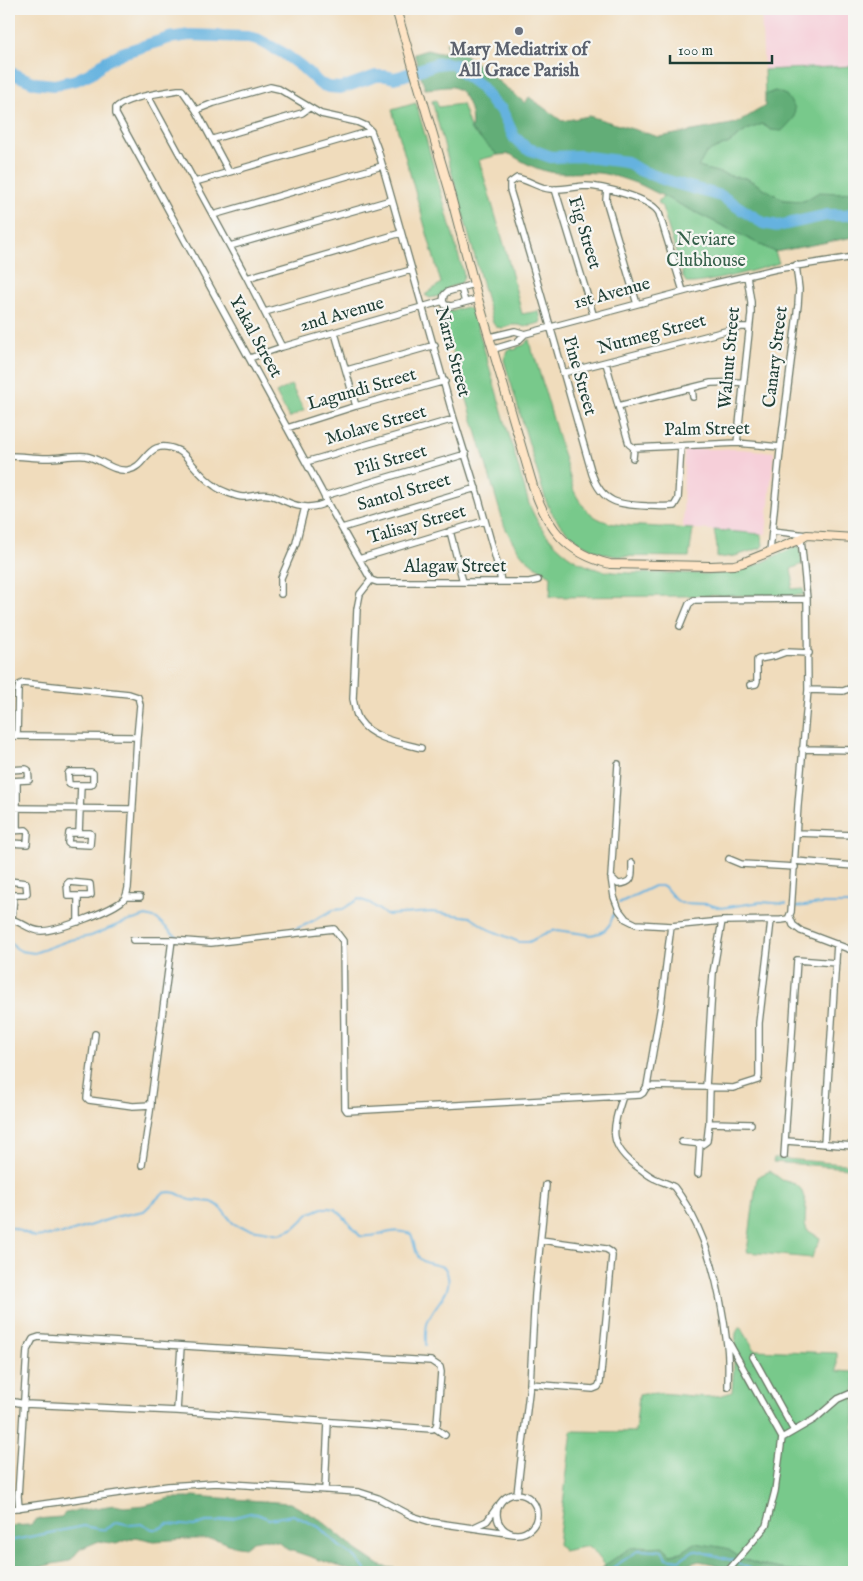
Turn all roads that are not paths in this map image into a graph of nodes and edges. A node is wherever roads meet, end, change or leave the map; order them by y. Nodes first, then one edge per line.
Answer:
1 (396, 9) edge
2 (148, 96) junction
3 (309, 108) junction
4 (196, 110) junction
5 (370, 131) junction
6 (213, 139) junction
7 (382, 166) junction
8 (229, 172) junction
9 (195, 182) junction
10 (555, 189) junction
11 (607, 189) junction
12 (391, 200) junction
13 (212, 215) junction
14 (401, 233) junction
15 (230, 246) junction
16 (854, 256) edge
17 (796, 265) junction
18 (412, 270) junction
19 (747, 276) junction
20 (247, 278) junction
21 (474, 284) junction
22 (461, 288) junction
23 (683, 291) junction
24 (478, 299) junction
25 (443, 301) junction
26 (465, 302) junction
27 (637, 304) junction
28 (424, 306) junction
29 (264, 312) junction
30 (593, 314) junction
31 (549, 327) junction
32 (749, 327) junction
33 (336, 333) junction
34 (525, 334) junction
35 (490, 337) junction
36 (434, 344) junction
37 (282, 347) junction
38 (494, 349) junction
39 (250, 358) junction
40 (606, 363) junction
41 (347, 370) junction
42 (563, 373) junction
43 (444, 381) junction
44 (743, 382) junction
45 (692, 388) junction
46 (693, 397) dead end
47 (356, 406) junction
48 (618, 406) junction
49 (454, 419) junction
50 (288, 428) junction
51 (737, 443) junction
52 (681, 446) junction
53 (634, 448) junction
54 (780, 449) junction
55 (466, 454) junction
56 (9, 456) edge
57 (633, 458) dead end
58 (306, 462) junction
59 (476, 488) junction
60 (326, 499) junction
61 (305, 507) junction
62 (484, 521) junction
63 (342, 528) junction
64 (450, 531) junction
65 (772, 531) junction
66 (804, 537) junction
67 (854, 538) edge
68 (770, 551) junction
69 (360, 559) junction
70 (371, 580) junction
71 (538, 580) dead end
72 (463, 582) junction
73 (501, 582) junction
74 (281, 594) dead end
75 (808, 599) junction
76 (680, 626) dead end
77 (808, 653) junction
78 (750, 685) dead end
79 (854, 687) edge
80 (808, 690) junction
81 (9, 736) edge
82 (17, 736) junction
83 (136, 738) junction
84 (421, 748) dead end
85 (802, 749) junction
86 (854, 750) edge
87 (618, 764) dead end
88 (9, 770) edge
89 (9, 781) edge
90 (17, 781) junction
91 (81, 785) junction
92 (9, 808) edge
93 (16, 808) junction
94 (80, 809) junction
95 (132, 809) junction
96 (17, 830) junction
97 (9, 831) edge
98 (79, 833) dead end
99 (797, 833) junction
100 (854, 835) edge
101 (9, 843) edge
102 (730, 859) dead end
103 (632, 863) dead end
104 (795, 864) junction
105 (854, 866) edge
106 (611, 877) junction
107 (9, 881) edge
108 (12, 895) edge
109 (78, 896) junction
110 (126, 897) junction
111 (140, 897) dead end
112 (790, 916) junction
113 (11, 919) edge
114 (722, 921) junction
115 (770, 921) junction
116 (78, 922) junction
117 (672, 926) junction
118 (133, 940) dead end
119 (172, 940) junction
120 (838, 944) junction
121 (854, 951) edge
122 (836, 963) junction
123 (95, 1034) dead end
124 (647, 1086) junction
125 (708, 1087) junction
126 (623, 1096) junction
127 (151, 1105) junction
128 (709, 1122) junction
129 (751, 1124) dead end
130 (786, 1141) junction
131 (682, 1142) dead end
132 (700, 1143) junction
133 (824, 1144) junction
134 (854, 1146) edge
135 (784, 1156) dead end
136 (142, 1165) dead end
137 (698, 1174) dead end
138 (546, 1185) dead end
139 (541, 1240) junction
140 (726, 1337) junction
141 (181, 1346) junction
142 (754, 1357) dead end
143 (530, 1384) junction
144 (728, 1387) dead end
145 (854, 1392) edge
146 (9, 1401) edge
147 (25, 1404) junction
148 (177, 1411) junction
149 (328, 1422) junction
150 (435, 1428) junction
151 (794, 1431) junction
152 (445, 1435) dead end
153 (782, 1438) junction
154 (325, 1490) junction
155 (517, 1494) junction
156 (499, 1505) junction
157 (19, 1508) junction
158 (9, 1509) edge
159 (470, 1529) junction
160 (514, 1534) junction
161 (728, 1571) edge

1 - 21 street
2 - 4 street
2 - 9 street
2 - 39 street, Yakal Street
3 - 4 street
3 - 5 street
3 - 6 street
4 - 6 street
5 - 7 street, Narra Street
5 - 8 street
6 - 8 street
7 - 12 street, Narra Street
7 - 13 street
8 - 9 street
9 - 13 street
10 - 11 street
10 - 30 street, Fig Street
10 - 31 street, Pine Street
11 - 23 street
11 - 27 street
12 - 14 street, Narra Street
12 - 15 street
13 - 15 street
14 - 18 street, Narra Street
14 - 20 street
15 - 20 street
16 - 17 street, 1st Avenue
17 - 19 street, 1st Avenue
17 - 54 street, Canary Street
18 - 28 street, Narra Street
18 - 29 street
19 - 23 street, 1st Avenue
19 - 32 street, Walnut Street
20 - 29 street
21 - 22 street
21 - 24 street
22 - 25 street
22 - 26 street
23 - 27 street, 1st Avenue
24 - 26 street
24 - 35 street
25 - 26 street
25 - 28 street, 2nd Avenue
27 - 30 street, 1st Avenue
28 - 33 street, 2nd Avenue
28 - 36 street, Narra Street
29 - 37 street
30 - 31 street, 1st Avenue
31 - 34 street, 1st Avenue
31 - 42 street, Pine Street
32 - 40 street, Nutmeg Street
32 - 44 street, Walnut Street
33 - 37 street, 2nd Avenue
33 - 41 street
34 - 35 street
34 - 38 street
35 - 38 street
36 - 41 street
36 - 43 street, Narra Street
37 - 39 street, 2nd Avenue
38 - 68 street
39 - 50 street, Yakal Street
40 - 42 street, Nutmeg Street
40 - 48 street
41 - 47 street
42 - 52 street, Pine Street
43 - 47 street, Lagundi Street
43 - 49 street, Narra Street
44 - 45 street
44 - 51 street, Walnut Street
45 - 46 street
45 - 48 street
47 - 50 street, Lagundi Street
48 - 53 street
49 - 55 street, Narra Street
49 - 58 street, Molave Street
50 - 58 street, Yakal Street
51 - 52 street, Palm Street
51 - 54 street, Palm Street
52 - 53 street, Palm Street
53 - 57 street
54 - 65 street, Canary Street
55 - 59 street, Narra Street
55 - 60 street, Pili Street
56 - 61 street
58 - 60 street, Yakal Street
59 - 62 street, Narra Street
59 - 63 street, Santol Street
60 - 61 street, Pili Street
60 - 63 street, Yakal Street
61 - 74 street
62 - 64 street, Talisay Street
62 - 73 street, Narra Street
63 - 69 street, Yakal Street
64 - 69 street, Talisay Street
64 - 72 street
65 - 66 street
65 - 68 street, Canary Street
66 - 67 street
66 - 68 street
66 - 75 street
69 - 70 street, Yakal Street
70 - 72 street, Alagaw Street
70 - 84 street
71 - 73 street, Alagaw Street
72 - 73 street, Alagaw Street
75 - 76 street
75 - 77 street
77 - 78 street
77 - 80 street
79 - 80 street
80 - 85 street
81 - 82 street
82 - 83 street
82 - 83 street
83 - 95 street
85 - 86 street
85 - 99 street
87 - 106 street
88 - 90 street
89 - 90 street
90 - 93 street
91 - 91 street
91 - 94 street
92 - 93 street
93 - 94 street
93 - 96 street
94 - 95 street
94 - 98 street
95 - 110 street
96 - 97 street
96 - 101 street
99 - 100 street
99 - 104 street
102 - 104 street
103 - 106 street
104 - 105 street
104 - 112 street
106 - 117 street
107 - 108 street
108 - 113 street
109 - 109 street
109 - 116 street
110 - 111 street
110 - 116 street
112 - 115 street
112 - 120 street
113 - 116 street
114 - 115 street
114 - 117 street
114 - 125 street
115 - 125 street
117 - 124 street
118 - 119 street
119 - 126 street
119 - 127 street
120 - 121 street
120 - 122 street
122 - 130 street
122 - 133 street
123 - 127 street
124 - 125 street
124 - 126 street
125 - 128 street
126 - 140 street
127 - 136 street
128 - 129 street
128 - 132 street
130 - 133 street
130 - 135 street
131 - 132 street
132 - 137 street
133 - 134 street
138 - 139 street
139 - 143 street
139 - 143 street
140 - 144 street
140 - 153 street
141 - 147 street
141 - 148 street
141 - 150 street
142 - 151 street
143 - 155 street
145 - 151 street
146 - 147 street
147 - 148 street
147 - 157 street
148 - 149 street
149 - 150 street
149 - 154 street
150 - 152 street
151 - 153 street
153 - 161 street
154 - 157 street
154 - 159 street
155 - 156 street
155 - 160 street
156 - 159 street
156 - 160 street
157 - 158 street
159 - 160 street

